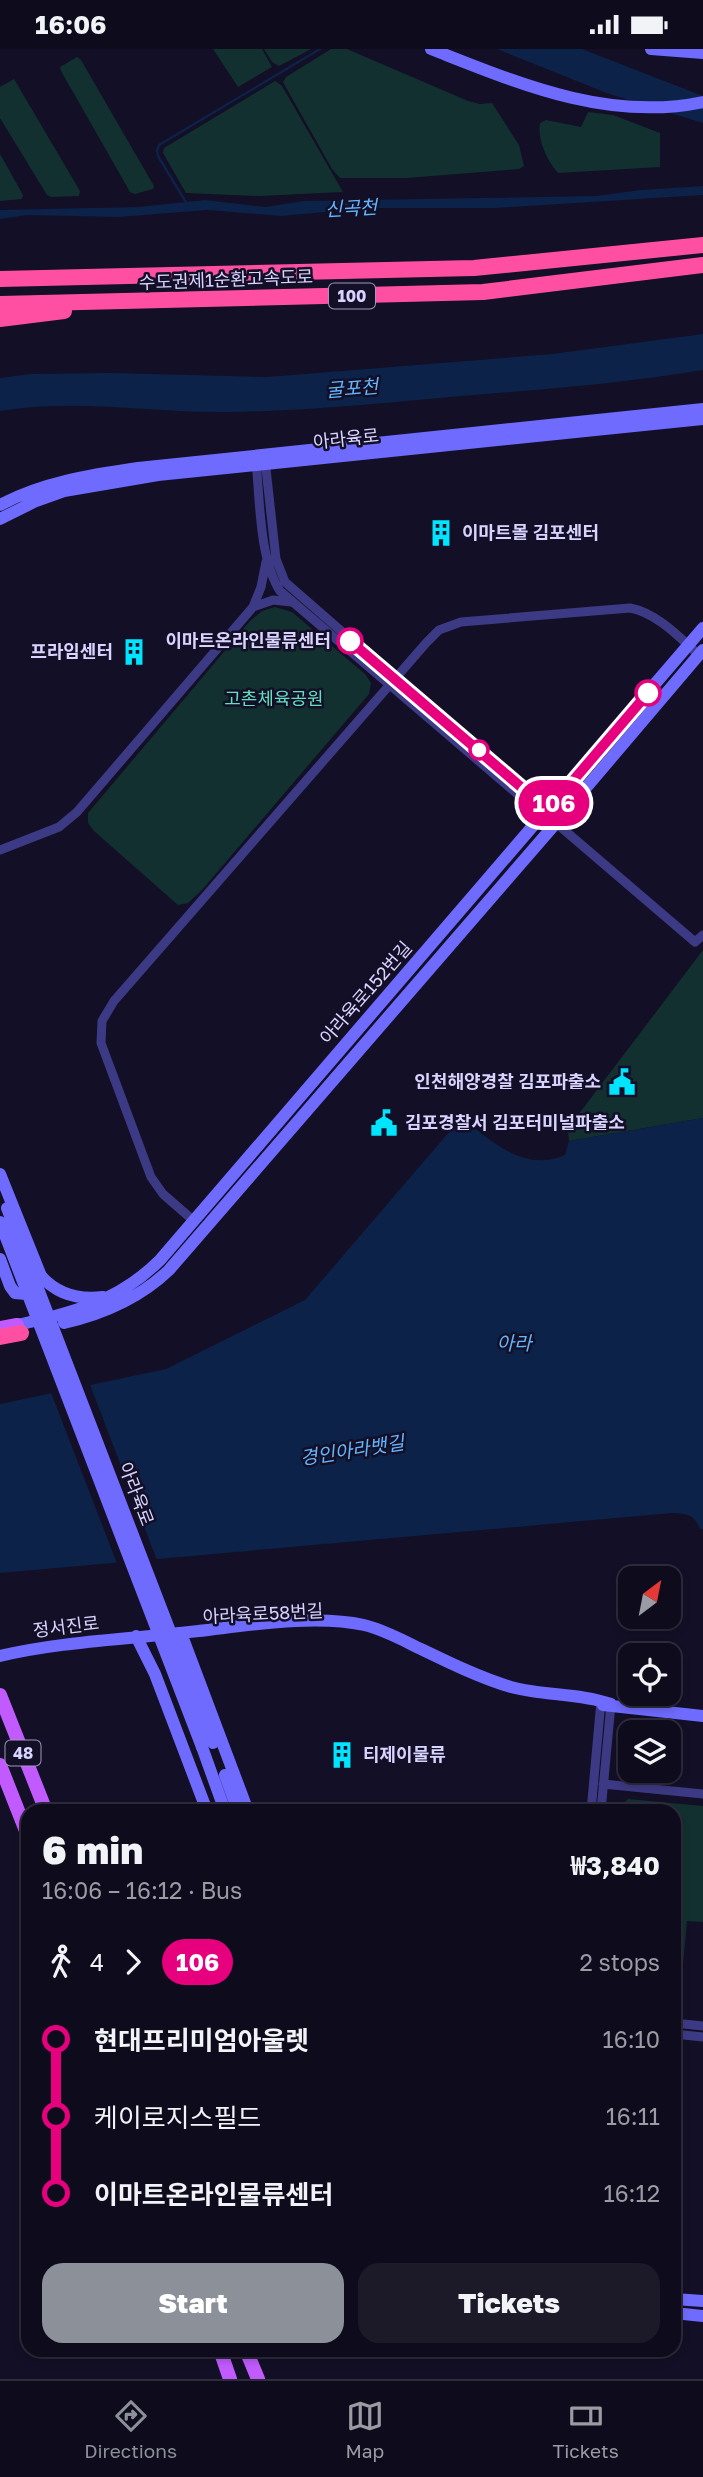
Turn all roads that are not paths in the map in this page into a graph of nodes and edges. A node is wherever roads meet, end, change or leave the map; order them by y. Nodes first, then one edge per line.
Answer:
1 (431, 49) edge
2 (652, 49) edge
3 (703, 53) edge
4 (703, 102) edge
5 (703, 245) edge
6 (703, 265) edge
7 (0, 276) edge
8 (104, 303) junction
9 (0, 304) edge
10 (0, 319) edge
11 (703, 409) edge
12 (703, 419) edge
13 (260, 460) junction
14 (0, 505) edge
15 (0, 519) edge
16 (266, 558) junction
17 (292, 602) junction
18 (253, 607) junction
19 (703, 628) edge
20 (688, 645) junction
21 (701, 652) edge
22 (393, 682) junction
23 (545, 813) junction
24 (556, 824) junction
25 (0, 850) edge
26 (699, 938) edge
27 (0, 1174) edge
28 (0, 1191) edge
29 (194, 1221) junction
30 (0, 1222) edge
31 (0, 1259) edge
32 (38, 1266) junction
33 (113, 1296) junction
34 (0, 1328) edge
35 (19, 1329) junction
36 (0, 1337) edge
37 (181, 1633) junction
38 (136, 1636) junction
39 (0, 1655) edge
40 (189, 1660) junction
41 (155, 1674) junction
42 (0, 1695) edge
43 (604, 1703) junction
44 (703, 1716) edge
45 (208, 1745) junction
46 (0, 1765) edge
47 (603, 1784) junction
48 (703, 1794) edge
49 (43, 1804) edge
50 (204, 1804) edge
51 (223, 1804) edge
52 (235, 1804) edge
53 (245, 1804) edge
54 (592, 1804) edge
55 (602, 1804) edge
56 (21, 1818) edge
57 (681, 2024) edge
58 (703, 2026) edge
59 (681, 2035) edge
60 (703, 2037) edge
61 (681, 2299) edge
62 (703, 2301) edge
63 (681, 2314) edge
64 (703, 2316) edge
65 (222, 2357) edge
66 (249, 2357) edge
67 (230, 2379) edge
68 (258, 2379) edge

1 - 4 street
2 - 3 street
5 - 7 highway, 수도권제1순환고속도로 / 100
6 - 8 highway, 수도권제1순환고속도로 / 100
8 - 9 highway, 수도권제1순환고속도로 / 100
8 - 10 highway
11 - 13 street, 아라육로
12 - 13 street, 아라육로
13 - 14 street, 아라육로
13 - 15 street, 아라육로
13 - 16 street
13 - 22 street
16 - 17 street
16 - 18 street
17 - 18 street
17 - 22 street
18 - 25 street
19 - 20 street, 아라육로152번길
20 - 21 street
20 - 22 street
20 - 23 street, 아라육로152번길
21 - 24 street, 아라육로152번길
22 - 23 street
22 - 29 street
23 - 24 street
23 - 29 street, 아라육로152번길
24 - 26 street
24 - 35 street, 아라육로152번길
27 - 32 street
28 - 45 street, 아라육로, bridge
29 - 33 street, 아라육로152번길
30 - 45 street, 아라육로, bridge
31 - 32 street
32 - 33 street
33 - 35 street, 아라육로152번길
34 - 35 main road
35 - 36 highway
37 - 38 street, 아라육로58번길
37 - 40 street
37 - 43 street, 아라육로58번길
38 - 39 street, 정서진로
38 - 41 street
40 - 41 street
40 - 53 street
41 - 50 street
42 - 49 main road, 48
43 - 44 street, 아라육로58번길
43 - 47 street
43 - 54 street
45 - 51 street, 아라육로
45 - 52 street, 아라육로
46 - 56 main road, 48
47 - 48 street
47 - 55 street
57 - 58 street
59 - 60 street
61 - 62 street
63 - 64 street
65 - 67 main road
66 - 68 main road

